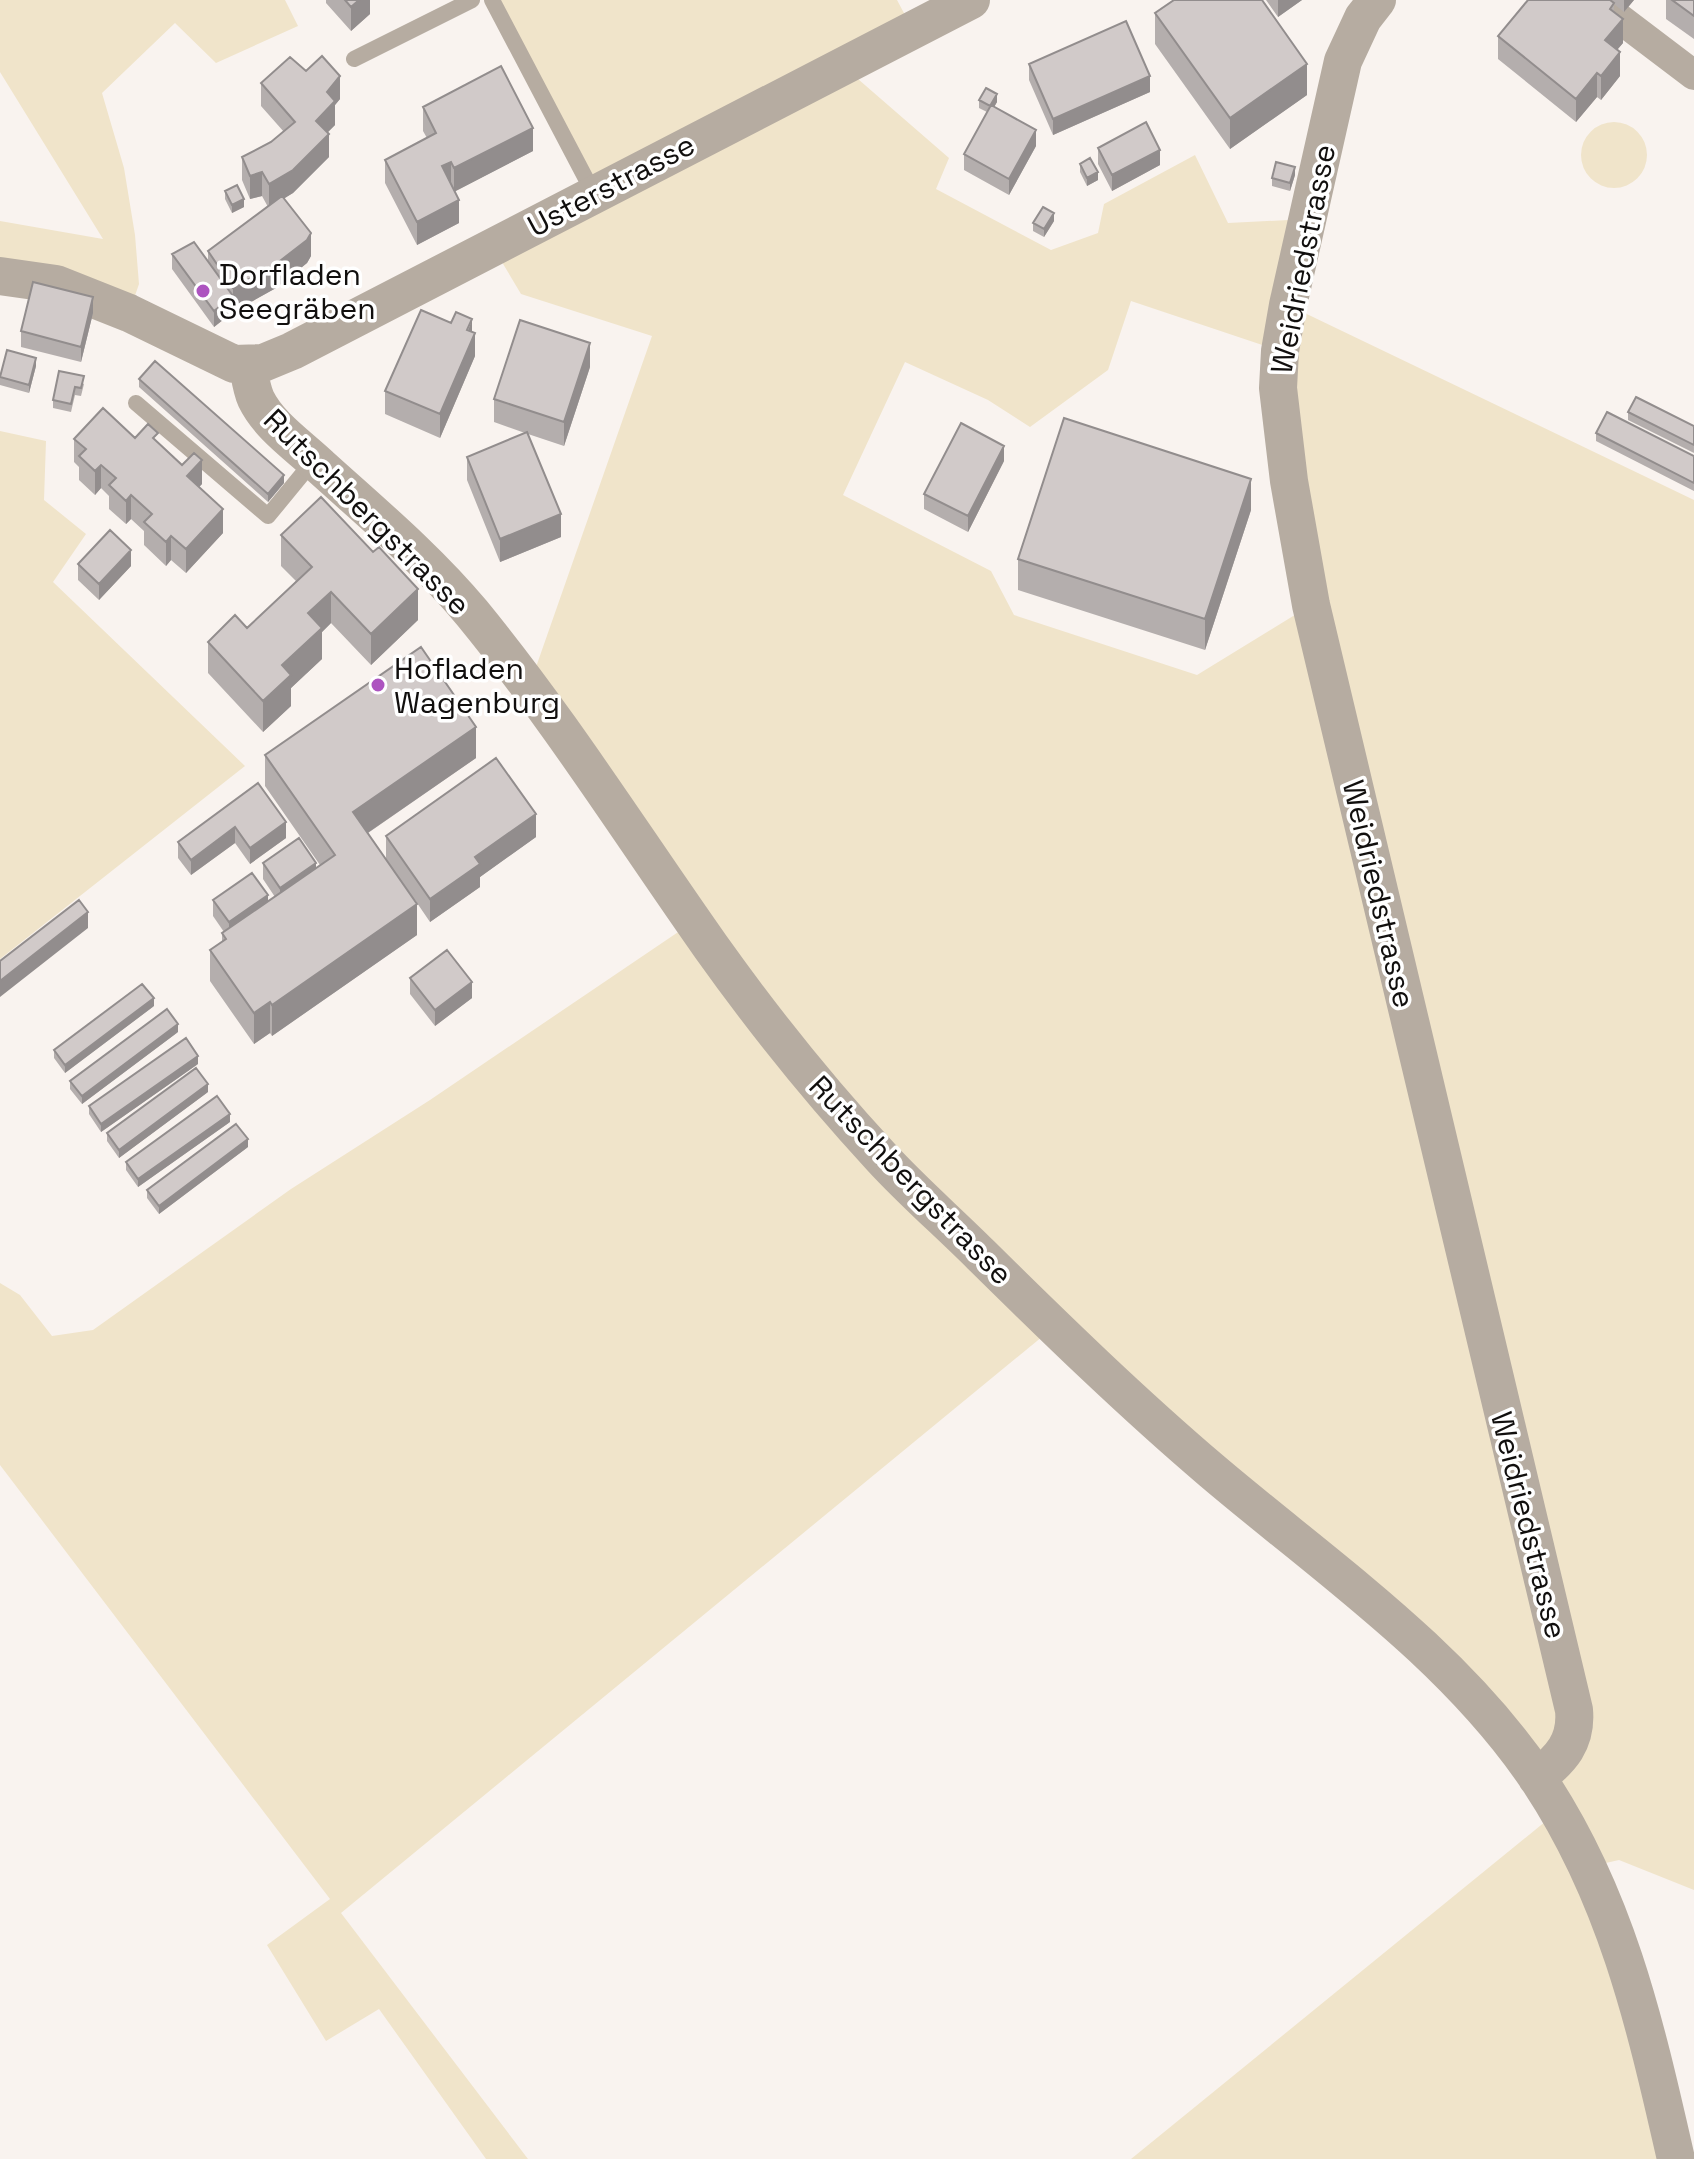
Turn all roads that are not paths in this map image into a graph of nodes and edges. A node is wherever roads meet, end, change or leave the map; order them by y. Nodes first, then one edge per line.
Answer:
1 (472, 0) edge
2 (492, 0) edge
3 (971, 0) edge
4 (1377, 0) edge
5 (1595, 0) edge
6 (354, 59) dead end
7 (1694, 75) edge
8 (594, 194) junction
9 (0, 276) edge
10 (248, 365) junction
11 (136, 403) dead end
12 (314, 460) junction
13 (1537, 1778) junction
14 (1676, 2159) edge

1 - 6 lane
2 - 8 lane
3 - 8 street, Usterstrasse
4 - 13 street, Weidriedstrasse
5 - 7 street
8 - 10 street, Usterstrasse
9 - 10 street
10 - 12 street, Rutschbergstrasse
11 - 12 lane
12 - 13 street, Rutschbergstrasse
13 - 14 street, Rutschbergstrasse

